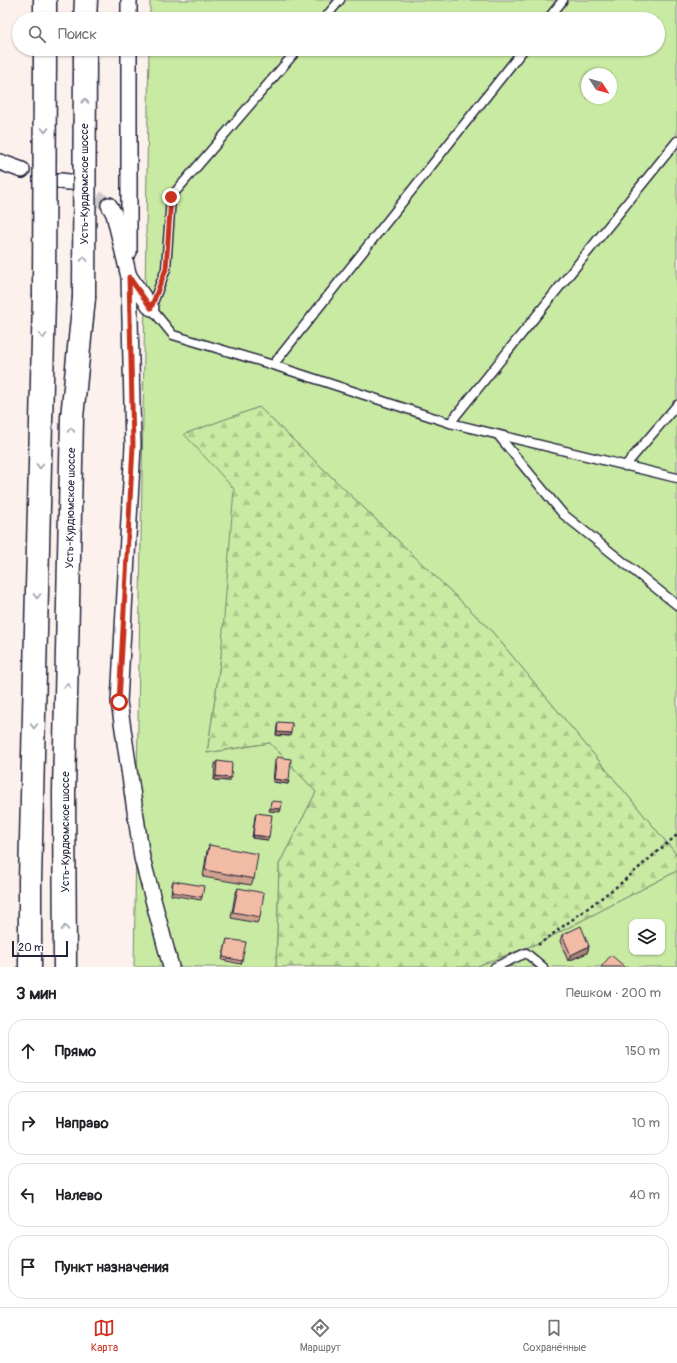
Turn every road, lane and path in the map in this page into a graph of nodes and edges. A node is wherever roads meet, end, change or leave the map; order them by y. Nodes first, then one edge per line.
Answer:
1 (45, 0) edge
2 (86, 0) edge
3 (129, 0) edge
4 (340, 0) edge
5 (563, 0) edge
6 (45, 12) edge
7 (86, 12) edge
8 (129, 12) edge
9 (330, 12) edge
10 (554, 12) edge
11 (45, 56) edge
12 (85, 56) edge
13 (129, 56) edge
14 (292, 56) edge
15 (518, 56) edge
16 (677, 141) edge
17 (0, 162) edge
18 (22, 170) dead end
19 (109, 206) tunnel mouth
20 (129, 277) junction
21 (151, 308) junction
22 (273, 365) junction
23 (677, 405) edge
24 (450, 423) junction
25 (498, 435) junction
26 (625, 466) junction
27 (677, 478) edge
28 (677, 605) edge
29 (677, 835) edge
30 (526, 954) junction
31 (30, 967) edge
32 (65, 967) edge
33 (171, 967) edge
34 (495, 967) edge
35 (543, 967) edge

1 - 6 main road
2 - 7 main road
3 - 8 street
4 - 9 lane
5 - 10 lane
11 -> 31 main road, bridge
32 -> 12 main road, Усть-Курдюмское шоссе, bridge
13 - 20 street
14 - 21 lane
15 - 22 lane
16 - 24 lane
17 - 18 street
19 - 20 street
20 - 21 street
20 - 33 street
21 - 22 lane
22 - 24 lane
23 - 26 lane
24 - 25 lane
25 - 26 lane
25 - 28 lane
26 - 27 lane
29 - 30 path
30 - 34 lane
30 - 35 lane

